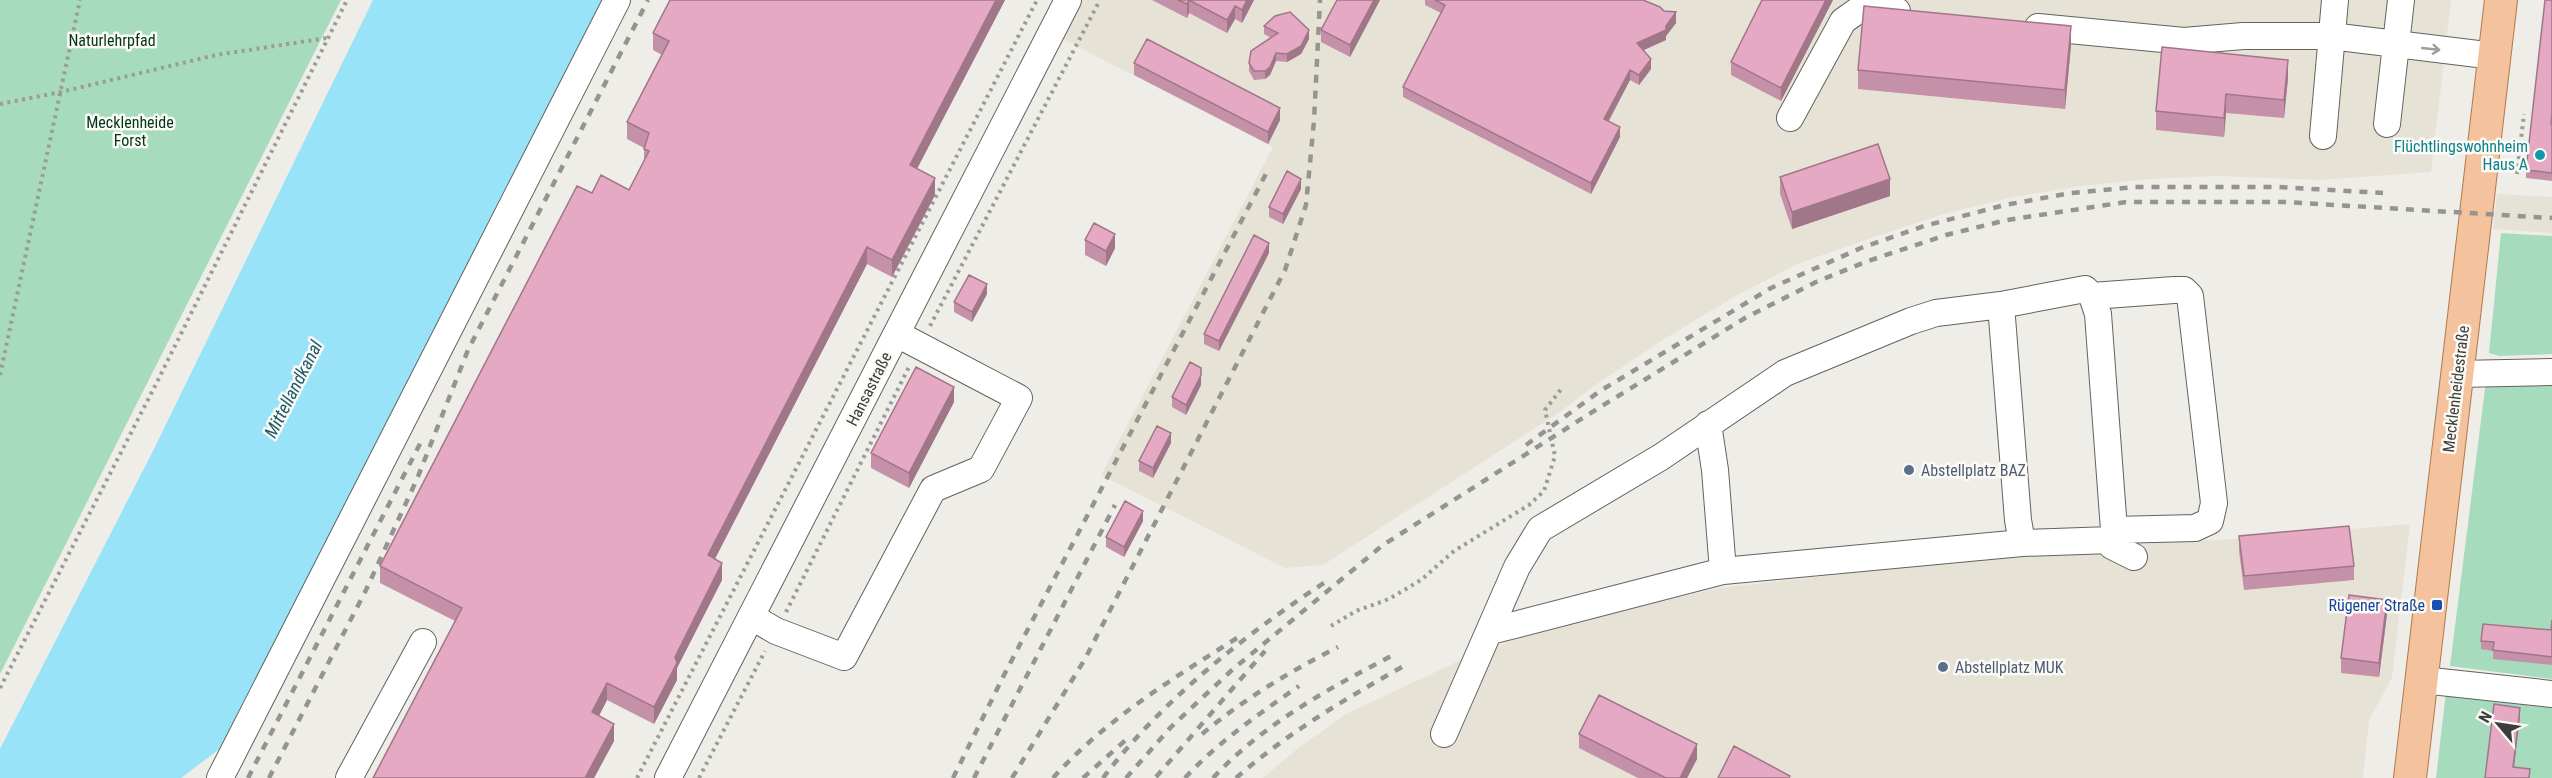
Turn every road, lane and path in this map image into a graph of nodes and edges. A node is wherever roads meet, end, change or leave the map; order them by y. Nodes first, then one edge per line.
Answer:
1 (80, 0) edge
2 (346, 0) edge
3 (617, 0) edge
4 (1037, 0) edge
5 (1068, 0) edge
6 (1100, 0) edge
7 (2335, 0) edge
8 (2400, 0) edge
9 (2500, 0) edge
10 (1923, 14) edge
11 (2014, 24) edge
12 (2331, 36) junction
13 (328, 38) junction
14 (2395, 44) junction
15 (2494, 56) junction
16 (62, 92) junction
17 (0, 104) edge
18 (2524, 114) dead end
19 (1790, 118) dead end
20 (2387, 124) dead end
21 (2323, 136) dead end
22 (2517, 174) dead end
23 (2092, 296) junction
24 (2001, 305) junction
25 (897, 334) junction
26 (920, 345) junction
27 (2552, 372) edge
28 (2458, 374) junction
29 (0, 375) edge
30 (1562, 388) dead end
31 (1708, 424) junction
32 (2112, 535) junction
33 (2022, 543) junction
34 (2134, 556) dead end
35 (1723, 572) junction
36 (752, 617) junction
37 (1331, 626) dead end
38 (776, 631) junction
39 (1491, 631) junction
40 (423, 642) dead end
41 (2422, 680) junction
42 (0, 688) edge
43 (2552, 694) edge
44 (1444, 734) dead end
45 (220, 778) edge
46 (349, 778) edge
47 (637, 778) edge
48 (668, 778) edge
49 (699, 778) edge
50 (2410, 778) edge

1 - 16 path
2 - 13 path
3 - 45 street
4 - 47 path
5 - 25 street, Hansastraße
6 - 26 path
7 - 12 street
8 - 14 street
9 - 15 main road, Mecklenheidestraße
10 - 19 street
11 - 12 street
12 - 14 street
12 - 21 street
13 - 16 path
13 - 42 path
14 -> 15 street
14 - 20 street
15 - 28 main road, Mecklenheidestraße
16 - 17 path
16 - 29 path
18 - 22 path
23 - 24 street
23 - 32 street
23 - 32 street
24 - 31 street
24 - 33 street
25 - 26 street
25 - 36 street, Hansastraße
26 - 38 path
26 - 38 street
27 - 28 street
28 - 41 main road, Mecklenheidestraße
30 - 37 path
31 - 35 street
31 - 39 street
32 - 33 street
32 - 34 street
33 - 35 street
35 - 39 street
36 - 38 street
36 - 48 street, Hansastraße
38 - 49 path
39 - 44 street
40 - 46 street
41 - 43 street
41 - 50 main road, Mecklenheidestraße

